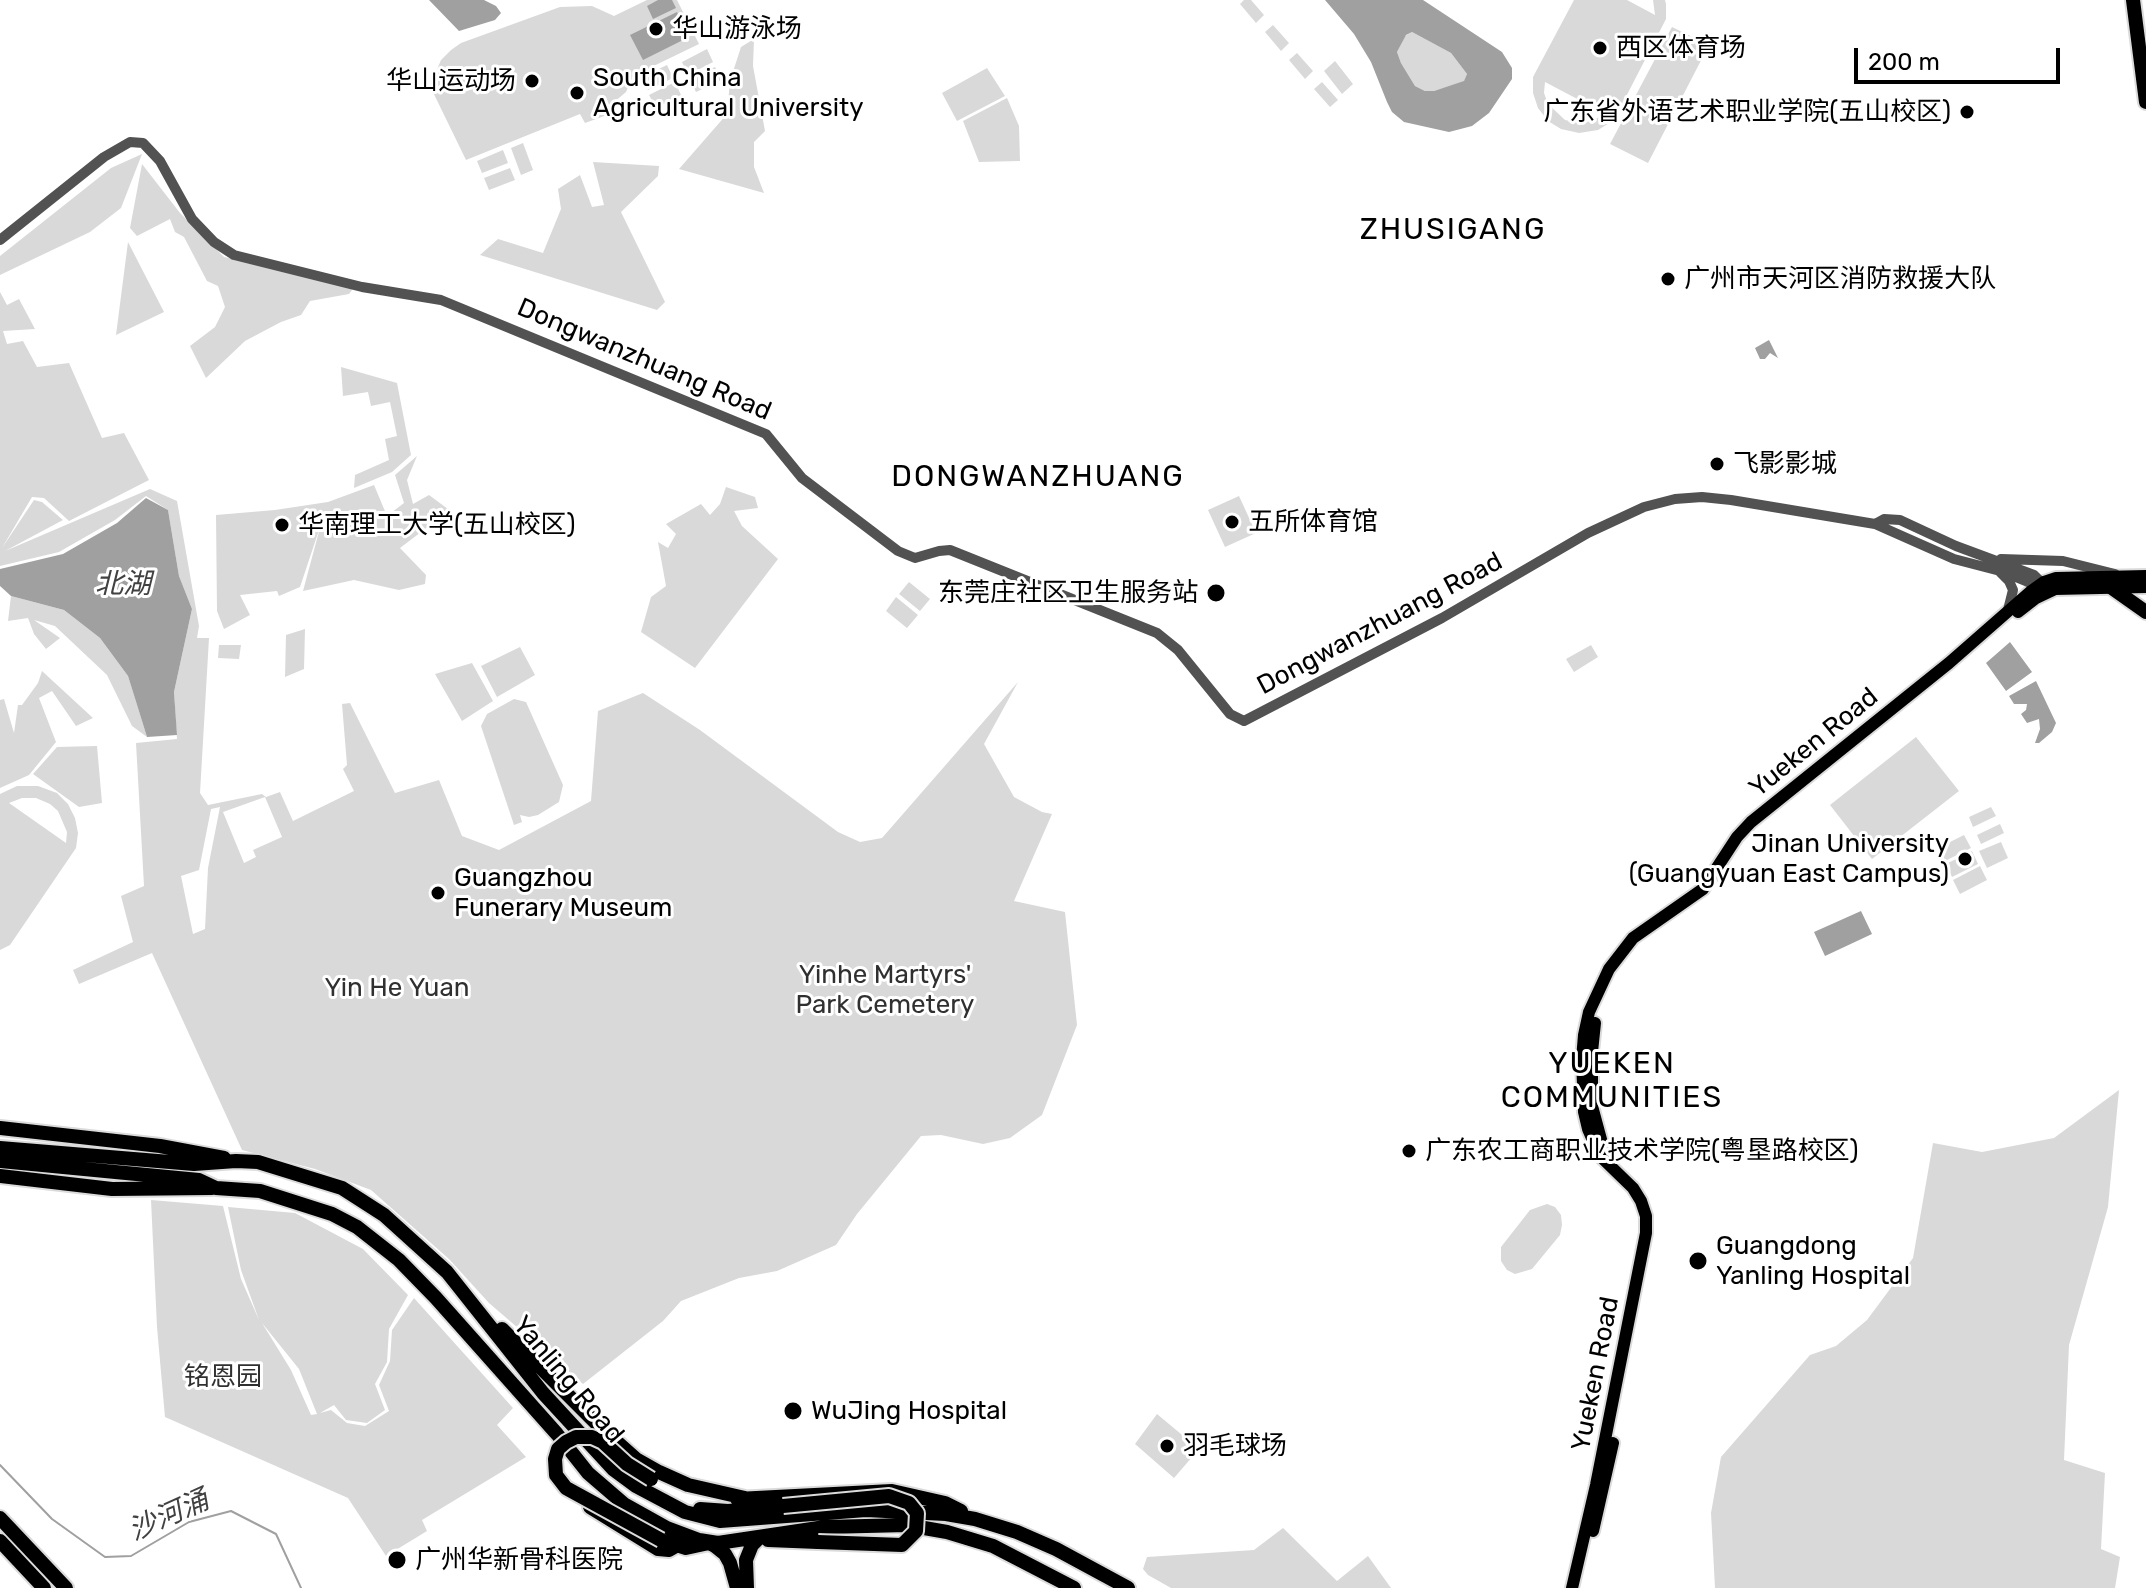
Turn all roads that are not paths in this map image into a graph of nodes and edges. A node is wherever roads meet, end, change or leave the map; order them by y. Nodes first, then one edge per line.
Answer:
1 (2133, 0) edge
2 (2146, 102) edge
3 (0, 240) edge
4 (1875, 524) junction
5 (1993, 559) junction
6 (1998, 570) junction
7 (2146, 576) edge
8 (2129, 577) junction
9 (2043, 586) junction
10 (2146, 587) edge
11 (2112, 588) junction
12 (2007, 611) junction
13 (2146, 612) edge
14 (0, 1128) edge
15 (0, 1135) edge
16 (0, 1148) edge
17 (0, 1161) edge
18 (236, 1161) junction
19 (0, 1167) edge
20 (283, 1168) junction
21 (0, 1176) edge
22 (216, 1188) junction
23 (260, 1191) junction
24 (466, 1293) junction
25 (557, 1434) junction
26 (745, 1498) junction
27 (664, 1500) junction
28 (0, 1518) edge
29 (975, 1519) junction
30 (760, 1537) junction
31 (0, 1541) edge
32 (668, 1543) junction
33 (709, 1543) junction
34 (44, 1588) edge
35 (66, 1588) edge
36 (737, 1588) edge
37 (747, 1588) edge
38 (1074, 1588) edge
39 (1128, 1588) edge
40 (1572, 1588) edge
41 (1579, 1588) edge

1 - 2 highway
3 - 4 street, Dongwanzhuang Road
4 - 5 street, Dongwanzhuang Road
4 - 6 street, Dongwanzhuang Road
5 - 8 street
5 - 9 street, Dongwanzhuang Road
6 - 9 street, Dongwanzhuang Road
6 - 12 street
7 - 8 main road, Yueken Road
8 - 9 main road, Yueken Road
9 - 11 main road
9 - 12 main road, Yueken Road
9 - 41 main road, Yueken Road
10 - 11 main road
11 - 13 highway
12 - 40 main road, Yueken Road
14 - 18 highway
15 - 18 highway
16 - 18 highway, Yanling Road
17 - 22 highway, Yanling Road
18 - 20 highway, Yanling Road
19 - 22 highway
20 - 23 highway
20 - 24 highway, Yanling Road
21 - 22 highway
22 - 23 highway, Yanling Road
23 - 25 highway, Yanling Road
24 - 26 highway
24 - 27 highway, Yanling Road
25 - 32 highway
25 - 33 highway, Yanling Road
26 - 29 highway
26 - 32 highway, bridge
27 - 29 highway, Yanling Road
27 - 30 highway, bridge
28 - 35 highway
29 - 39 highway, Yanling Road
30 - 33 highway, Yanling Road
30 - 37 highway
30 - 38 highway, Yanling Road
31 - 34 highway
32 - 33 highway
33 - 36 highway

